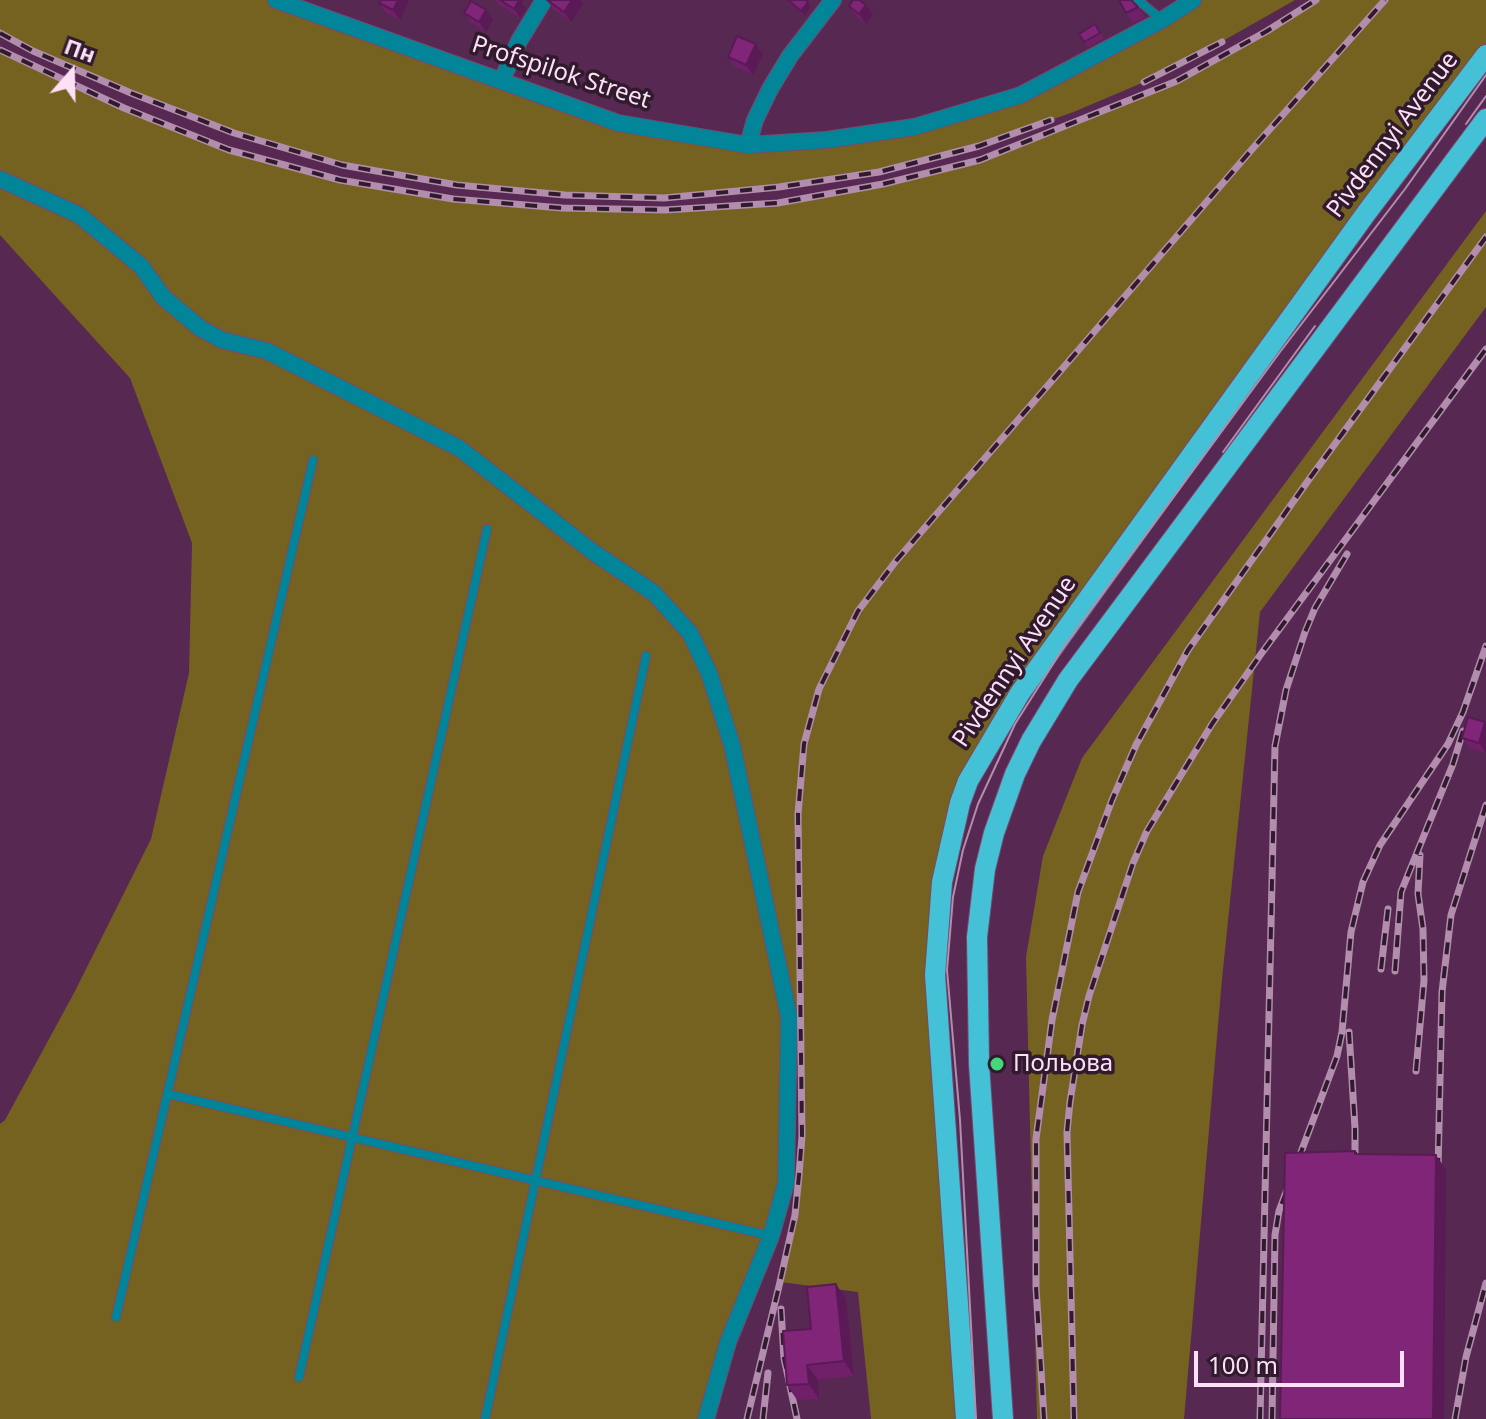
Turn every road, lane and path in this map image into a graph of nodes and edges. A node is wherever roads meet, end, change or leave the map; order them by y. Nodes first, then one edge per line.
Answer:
1 (276, 0) edge
2 (544, 0) edge
3 (833, 0) edge
4 (1138, 0) edge
5 (1193, 0) edge
6 (1162, 20) junction
7 (1486, 55) edge
8 (502, 80) junction
9 (1486, 119) edge
10 (748, 145) junction
11 (0, 179) edge
12 (313, 460) dead end
13 (487, 529) dead end
14 (646, 656) dead end
15 (168, 1094) junction
16 (351, 1138) junction
17 (535, 1181) junction
18 (771, 1236) junction
19 (116, 1317) dead end
20 (299, 1377) dead end
21 (485, 1419) edge
22 (706, 1419) edge
23 (966, 1419) edge
24 (1003, 1419) edge

1 - 8 street, Profspilok Street
2 - 8 street
3 - 10 street
4 - 6 lane
5 - 6 street, Profspilok Street
6 - 10 street, Profspilok Street
7 - 23 main road, Pivdennyi Avenue
8 - 10 street, Profspilok Street
9 - 24 main road
11 - 18 street
12 - 15 lane
13 - 16 lane
14 - 17 lane
15 - 16 lane
15 - 19 lane
16 - 17 lane
16 - 20 lane
17 - 18 lane
17 - 21 lane
18 - 22 street

